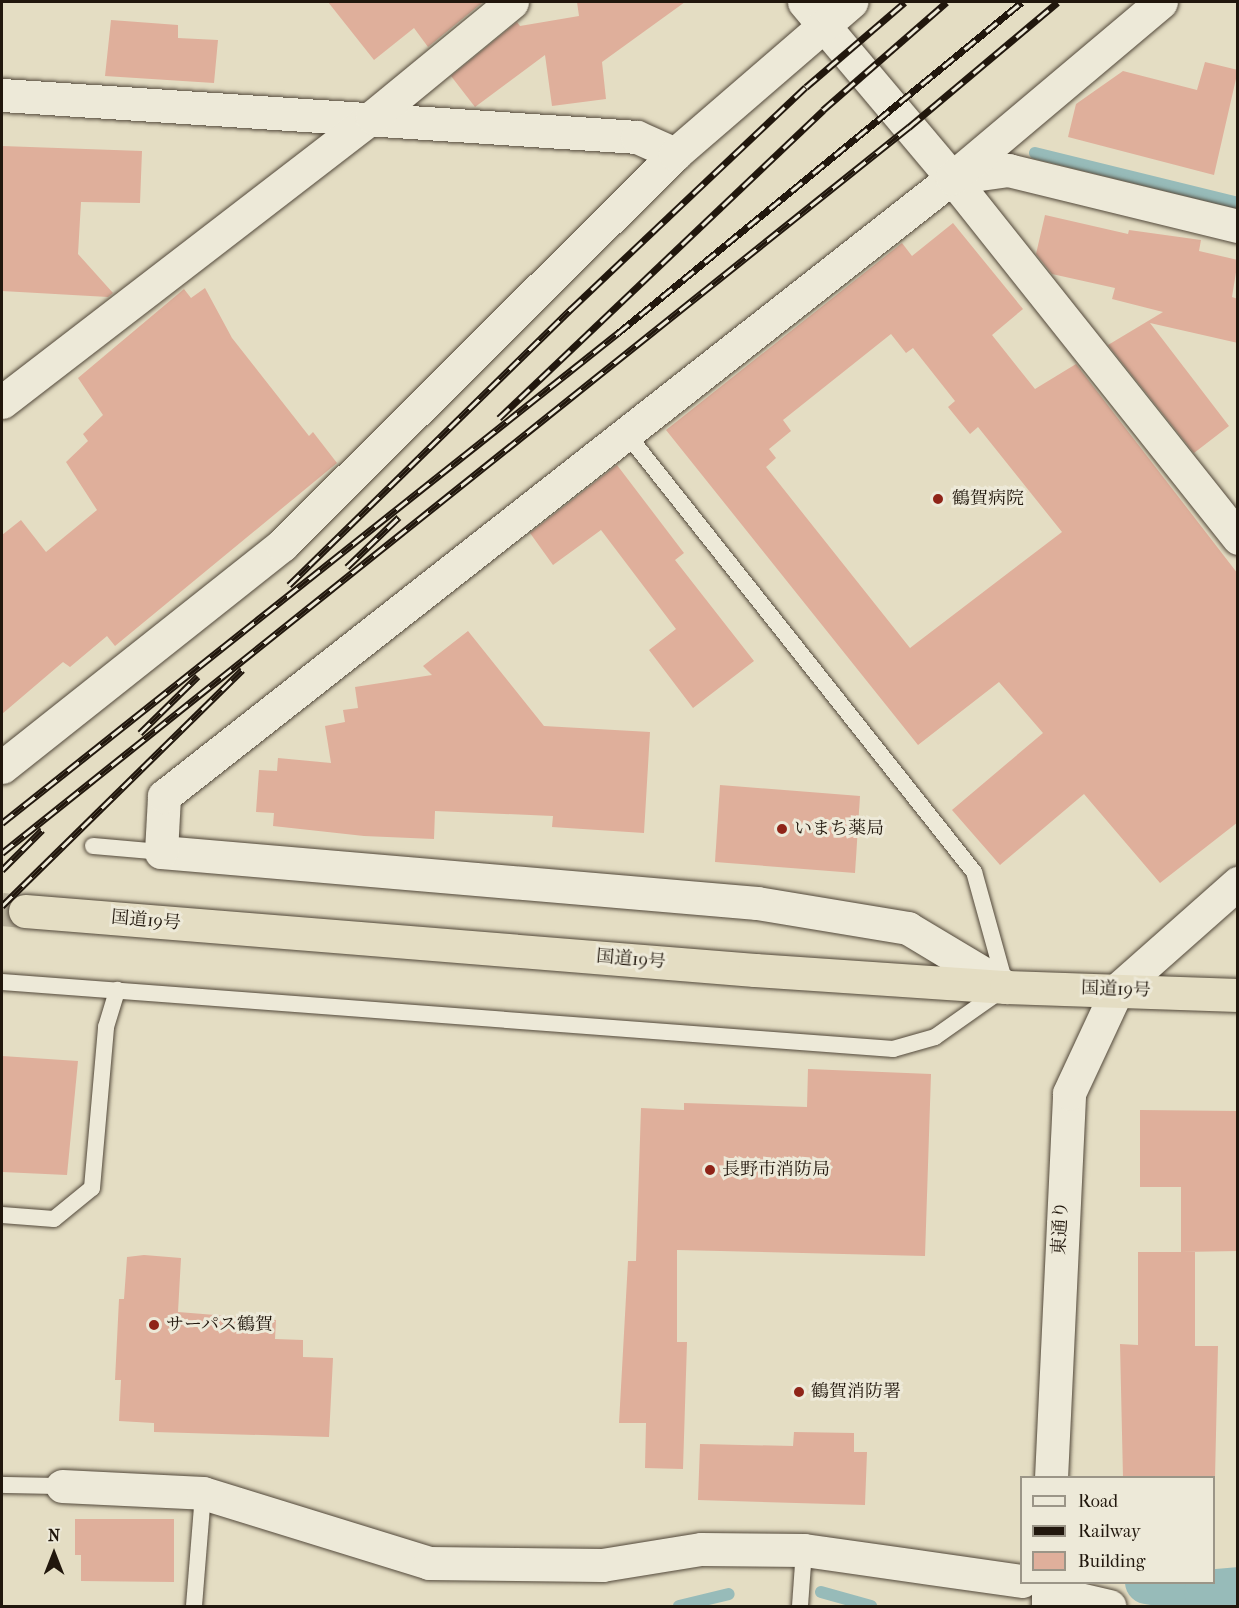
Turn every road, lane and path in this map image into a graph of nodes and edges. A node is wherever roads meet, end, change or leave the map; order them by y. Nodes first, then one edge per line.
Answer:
1 (512, 2) edge
2 (851, 2) edge
3 (1161, 2) edge
4 (814, 14) edge
5 (2, 95) edge
6 (372, 117) junction
7 (675, 154) junction
8 (952, 178) junction
9 (1238, 226) edge
10 (2, 402) edge
11 (626, 433) junction
12 (1238, 538) edge
13 (2, 767) edge
14 (93, 846) dead end
15 (161, 852) junction
16 (1238, 883) edge
17 (25, 911) tunnel mouth
18 (2, 982) edge
19 (1006, 987) junction
20 (117, 990) junction
21 (1116, 990) junction
22 (1238, 995) edge
23 (2, 1215) edge
24 (1051, 1476) edge
25 (2, 1485) edge
26 (62, 1486) joint
27 (203, 1493) junction
28 (804, 1550) junction
29 (1041, 1588) edge
30 (194, 1606) edge
31 (800, 1606) edge
32 (1109, 1606) edge

1 - 6 street
2 - 4 street
3 - 8 street
4 - 7 street
4 - 8 street
5 - 6 street
6 - 7 street
6 - 10 street
7 - 13 street
8 - 9 street
8 - 11 street
8 - 12 street
11 - 15 street
11 - 19 lane
14 - 15 lane
15 - 19 street
16 - 21 street
17 - 19 highway, 国道19号
18 - 20 lane
19 - 20 lane
19 - 21 highway, 国道19号
20 - 23 lane
21 - 22 highway, 国道19号
21 - 24 street, 東通り
25 - 26 lane
26 - 27 street
27 - 28 street
27 - 30 lane
28 - 29 street
28 - 31 lane
29 - 32 street

